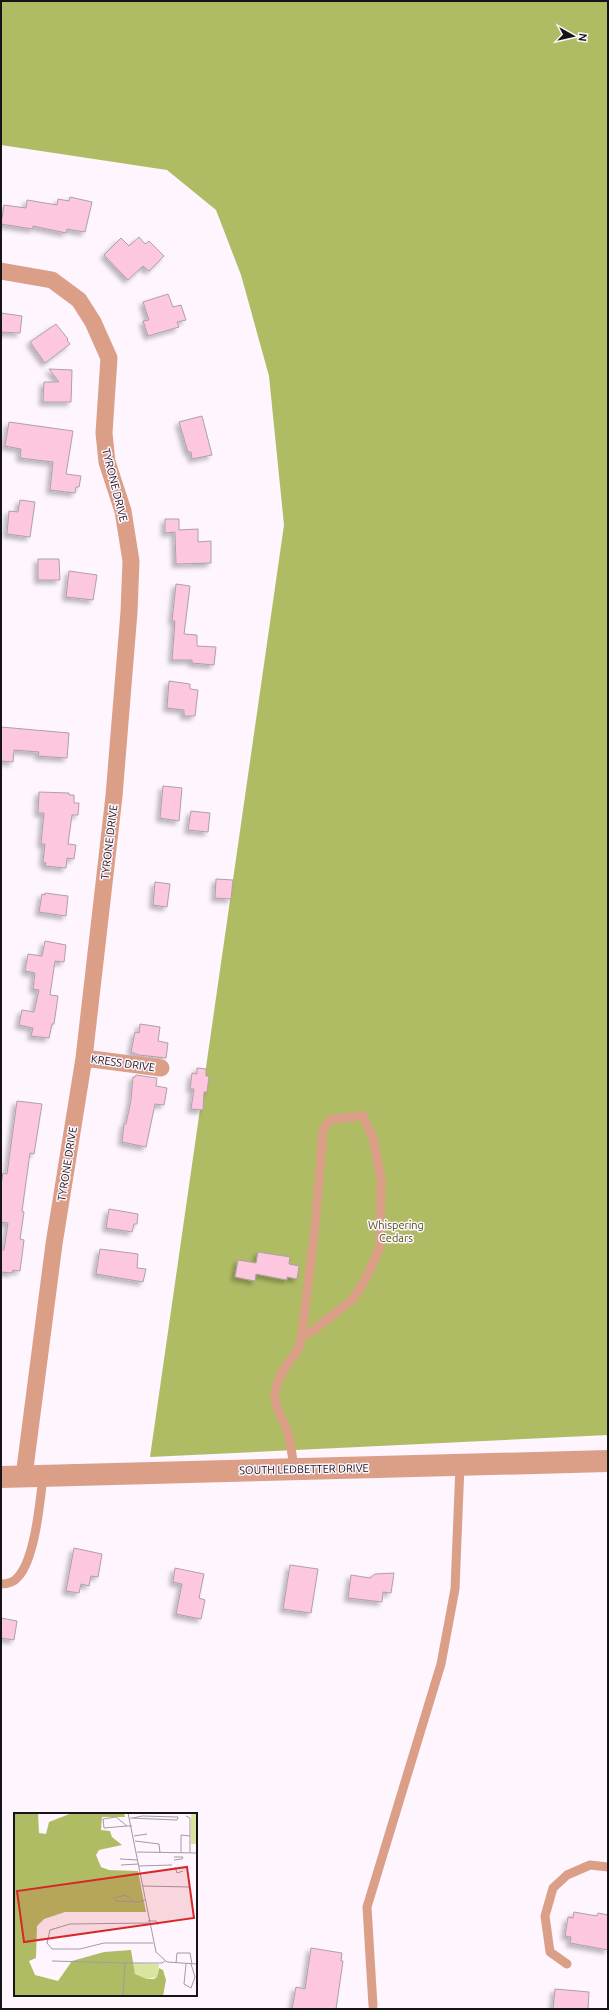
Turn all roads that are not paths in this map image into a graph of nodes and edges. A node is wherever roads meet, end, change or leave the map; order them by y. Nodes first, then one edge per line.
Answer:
1 (1, 271) edge
2 (84, 1058) junction
3 (161, 1068) dead end
4 (302, 1333) junction
5 (608, 1461) edge
6 (460, 1465) junction
7 (295, 1469) junction
8 (34, 1476) junction
9 (1, 1477) edge
10 (1, 1584) edge
11 (608, 1867) edge
12 (567, 1964) dead end
13 (373, 2006) dead end

1 - 2 street, TYRONE DRIVE
2 - 3 street, KRESS DRIVE
2 - 8 street, TYRONE DRIVE
4 - 4 lane
4 - 7 lane
5 - 6 street, SOUTH LEDBETTER DRIVE
6 - 7 street, SOUTH LEDBETTER DRIVE
6 - 13 lane
7 - 8 street, SOUTH LEDBETTER DRIVE
8 - 9 street, SOUTH LEDBETTER DRIVE
8 - 10 lane
11 - 12 lane

